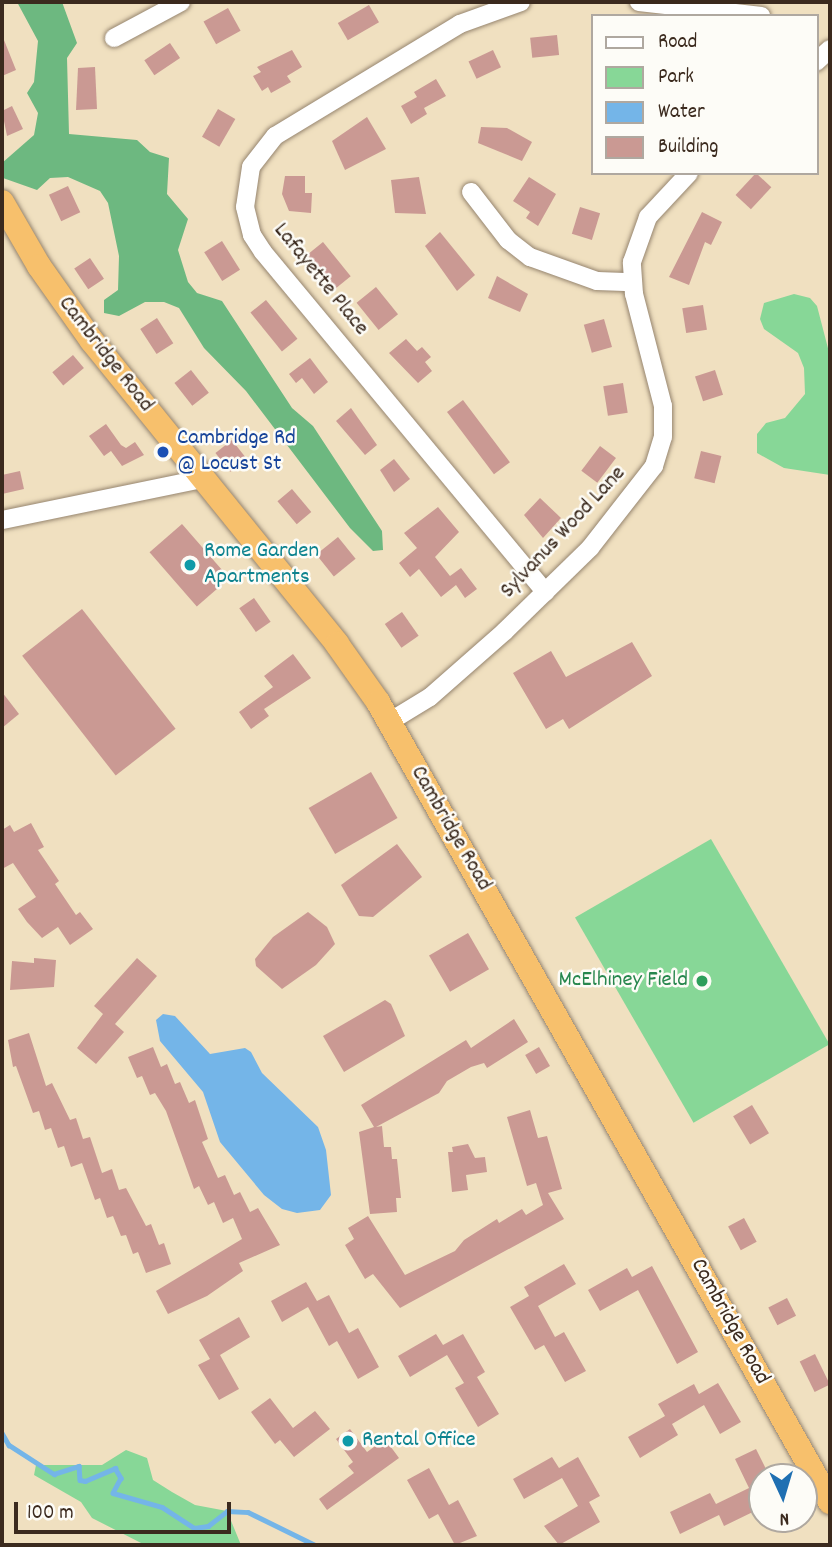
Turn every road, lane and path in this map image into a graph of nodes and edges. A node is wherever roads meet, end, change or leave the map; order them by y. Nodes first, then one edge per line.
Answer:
1 (181, 2) edge
2 (521, 2) edge
3 (639, 2) edge
4 (744, 14) edge
5 (114, 38) dead end
6 (687, 175) edge
7 (471, 192) dead end
8 (2, 202) edge
9 (632, 282) junction
10 (202, 479) junction
11 (2, 520) edge
12 (545, 592) junction
13 (389, 722) junction
14 (830, 1502) edge

1 - 5 street
2 - 12 street, Lafayette Place
3 - 4 street
6 - 9 street, Sylvanus Wood Lane
7 - 9 street
8 - 10 highway, Cambridge Road
9 - 12 street, Sylvanus Wood Lane
10 - 11 street
10 - 13 highway, Cambridge Road
12 - 13 street, Sylvanus Wood Lane
13 - 14 highway, Cambridge Road

